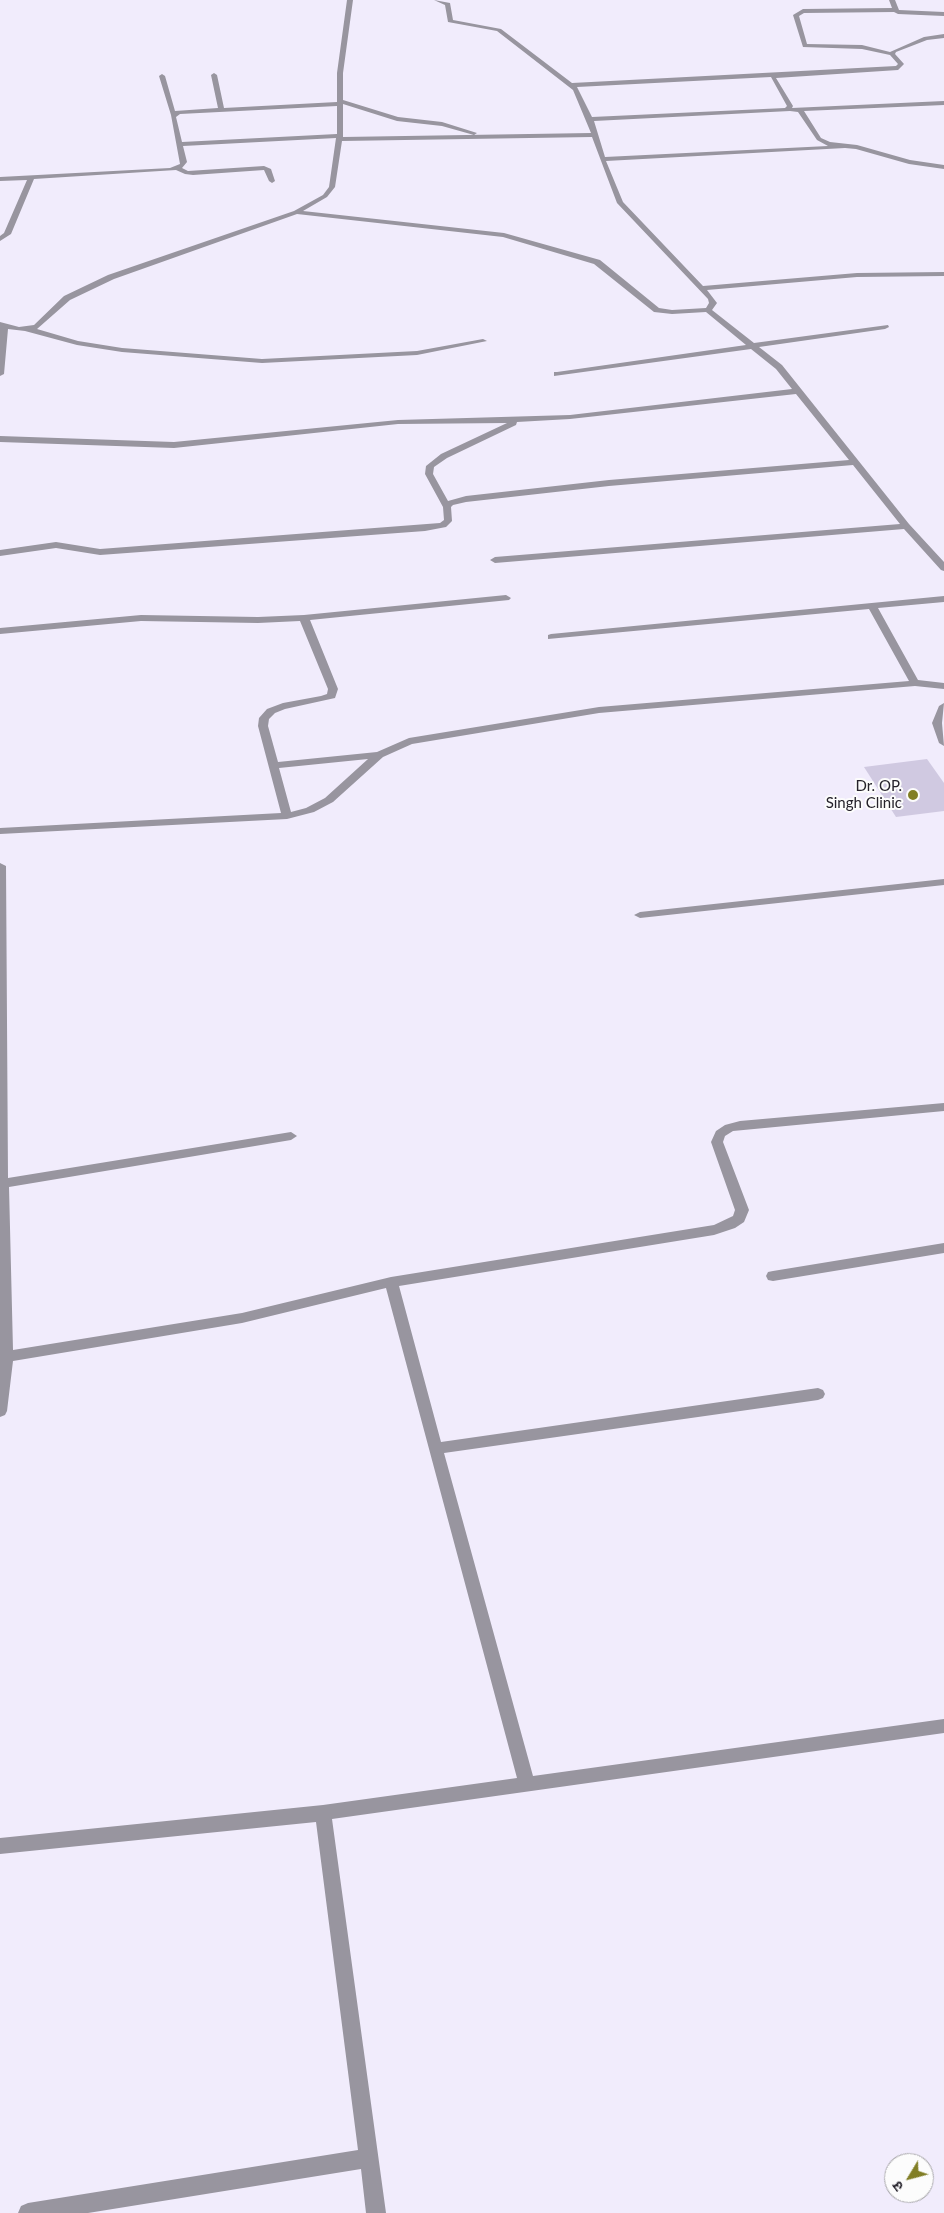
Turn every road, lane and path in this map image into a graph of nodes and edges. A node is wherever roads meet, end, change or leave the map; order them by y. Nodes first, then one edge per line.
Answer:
1 (350, 0) edge
2 (437, 0) edge
3 (892, 0) edge
4 (895, 10) junction
5 (944, 14) edge
6 (944, 36) edge
7 (892, 54) junction
8 (214, 75) dead end
9 (776, 75) junction
10 (162, 76) dead end
11 (571, 85) junction
12 (339, 103) junction
13 (944, 104) edge
14 (222, 109) junction
15 (798, 109) junction
16 (787, 110) junction
17 (174, 114) junction
18 (590, 120) junction
19 (595, 135) junction
20 (339, 137) junction
21 (484, 137) junction
22 (180, 144) junction
23 (842, 147) junction
24 (602, 159) junction
25 (944, 166) edge
26 (178, 168) junction
27 (32, 177) junction
28 (0, 179) edge
29 (272, 181) dead end
30 (296, 212) junction
31 (0, 240) edge
32 (944, 274) edge
33 (701, 288) junction
34 (708, 310) junction
35 (2, 325) edge
36 (885, 327) dead end
37 (28, 329) junction
38 (483, 341) dead end
39 (753, 345) junction
40 (0, 374) edge
41 (557, 374) dead end
42 (797, 391) junction
43 (518, 420) junction
44 (0, 439) edge
45 (854, 462) junction
46 (447, 507) junction
47 (906, 526) junction
48 (0, 553) edge
49 (495, 560) dead end
50 (942, 564) edge
51 (506, 598) dead end
52 (944, 599) edge
53 (873, 607) junction
54 (304, 618) junction
55 (0, 632) edge
56 (551, 637) dead end
57 (915, 683) junction
58 (944, 686) edge
59 (944, 706) edge
60 (944, 743) edge
61 (379, 755) junction
62 (274, 765) junction
63 (287, 816) junction
64 (0, 831) edge
65 (0, 866) edge
66 (944, 882) edge
67 (640, 915) dead end
68 (944, 1107) edge
69 (290, 1136) dead end
70 (1, 1184) edge
71 (944, 1248) edge
72 (773, 1276) dead end
73 (392, 1282) junction
74 (6, 1357) junction
75 (2, 1380) edge
76 (818, 1394) dead end
77 (0, 1411) edge
78 (437, 1448) junction
79 (944, 1726) edge
80 (527, 1785) junction
81 (323, 1813) junction
82 (0, 1846) edge
83 (368, 2158) junction
84 (28, 2213) edge
85 (376, 2213) edge

1 - 12 street
2 - 11 street
3 - 4 street
4 - 5 street
4 - 7 street
6 - 7 street
7 - 9 street
8 - 14 street
9 - 11 street
9 - 16 street
10 - 17 street
11 - 18 street
12 - 14 street
12 - 20 street
12 - 21 street
13 - 15 street
14 - 17 street
15 - 16 street
15 - 23 street
16 - 18 street
17 - 22 street
18 - 19 street
19 - 21 street
19 - 24 street
20 - 21 street
20 - 22 street
20 - 30 street
22 - 26 street
23 - 24 street
23 - 25 street
24 - 33 street
26 - 27 street
26 - 29 street
27 - 28 street
27 - 31 street
30 - 34 street
30 - 37 street
32 - 33 street
33 - 34 street
34 - 39 street
35 - 37 street
35 - 40 street
36 - 39 street
37 - 38 street
39 - 41 street
39 - 42 street
42 - 43 street
42 - 45 street
43 - 44 street
43 - 46 street
45 - 46 street
45 - 47 street
46 - 48 street
47 - 49 street
47 - 50 street
51 - 54 street
52 - 53 street
53 - 56 street
53 - 57 street
54 - 55 street
54 - 62 street
57 - 58 street
57 - 61 street
59 - 60 street
61 - 62 street
61 - 63 street
62 - 63 street
63 - 64 street
65 - 70 street
66 - 67 street
68 - 73 street
69 - 70 street
70 - 74 street
71 - 72 street
73 - 74 street
73 - 78 street
74 - 75 street
75 - 77 street
76 - 78 street
78 - 80 street
79 - 80 street
80 - 81 street
81 - 82 street
81 - 83 street
83 - 84 street
83 - 85 street

